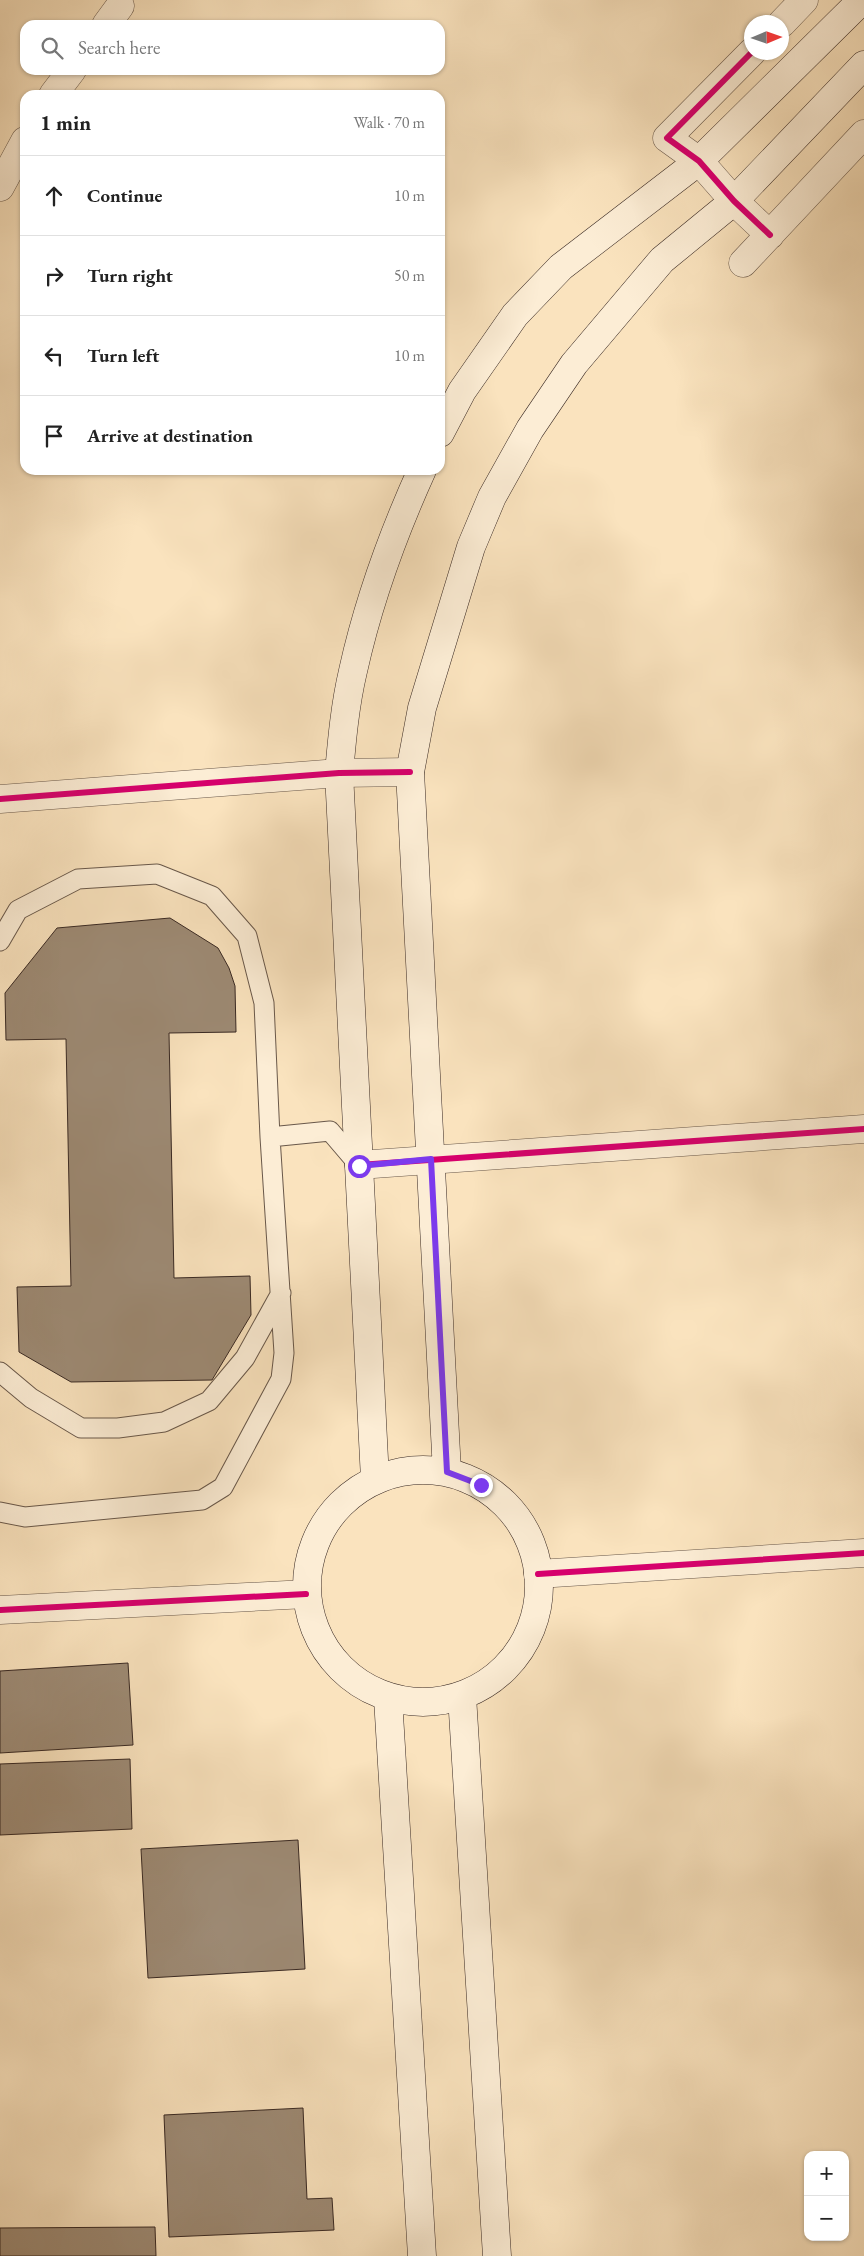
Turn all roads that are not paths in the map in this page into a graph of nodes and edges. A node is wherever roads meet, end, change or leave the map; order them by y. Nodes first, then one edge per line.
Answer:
1 (804, 0) edge
2 (862, 0) edge
3 (789, 16) edge
4 (744, 60) edge
5 (864, 66) edge
6 (68, 75) edge
7 (57, 90) edge
8 (864, 134) edge
9 (20, 150) edge
10 (700, 161) junction
11 (0, 187) edge
12 (734, 201) junction
13 (770, 235) junction
14 (743, 262) dead end
15 (445, 423) edge
16 (420, 475) edge
17 (410, 772) junction
18 (339, 773) junction
19 (0, 799) edge
20 (0, 941) edge
21 (864, 1129) edge
22 (270, 1137) junction
23 (431, 1159) junction
24 (359, 1166) junction
25 (281, 1293) junction
26 (0, 1372) edge
27 (447, 1472) junction
28 (375, 1479) junction
29 (0, 1512) edge
30 (864, 1553) edge
31 (538, 1574) junction
32 (306, 1594) junction
33 (0, 1610) edge
34 (462, 1696) junction
35 (388, 1698) junction
36 (422, 2256) edge
37 (497, 2256) edge

1 - 3 main road
2 - 10 main road
4 - 10 main road
5 - 12 main road
6 - 7 main road
8 - 13 main road
9 - 11 main road
10 - 12 main road
10 - 15 main road
12 - 13 main road
12 - 17 main road
13 - 14 main road
16 - 18 main road
17 - 18 main road
17 - 23 main road
18 - 19 main road
18 - 24 main road
20 - 22 lane
21 - 23 main road
22 - 24 lane
22 - 25 lane
23 - 24 main road
23 - 27 main road
24 - 28 main road
25 - 26 lane
25 - 29 lane
27 - 28 main road
27 - 31 main road
28 - 32 main road
30 - 31 main road
31 - 34 main road
32 - 33 main road
32 - 35 main road
34 - 35 main road
34 - 37 main road
35 - 36 main road

